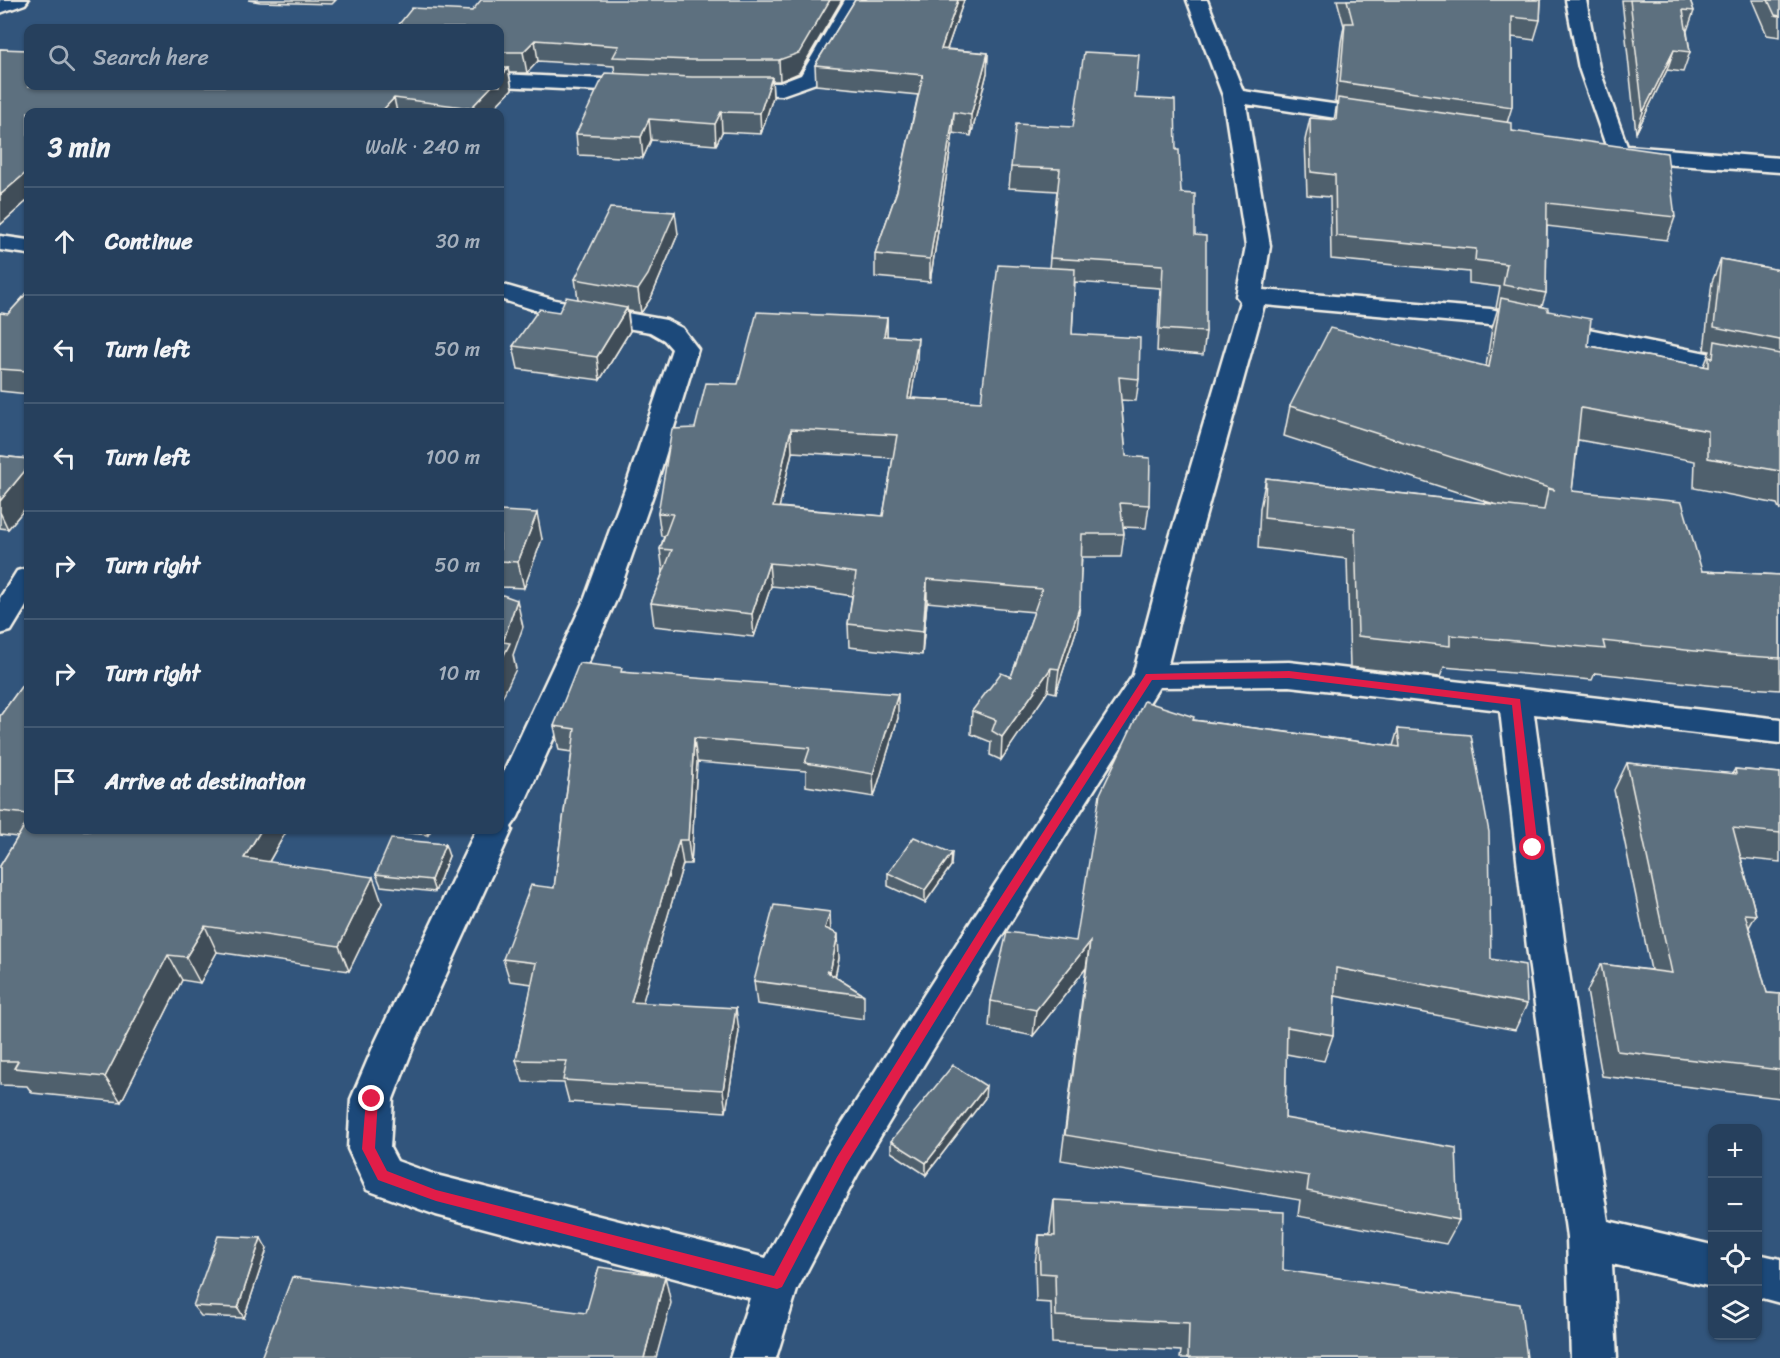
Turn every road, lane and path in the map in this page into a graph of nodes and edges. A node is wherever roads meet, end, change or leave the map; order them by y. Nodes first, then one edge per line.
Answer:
1 (18, 0) edge
2 (855, 0) edge
3 (1197, 0) edge
4 (1576, 0) edge
5 (0, 7) edge
6 (504, 80) edge
7 (660, 88) edge
8 (706, 89) edge
9 (1234, 96) junction
10 (1396, 120) edge
11 (1593, 149) edge
12 (1618, 152) junction
13 (1780, 165) edge
14 (0, 243) edge
15 (24, 246) edge
16 (504, 292) edge
17 (1249, 296) junction
18 (1780, 376) edge
19 (24, 584) edge
20 (0, 623) edge
21 (1149, 676) junction
22 (1516, 702) junction
23 (1780, 731) edge
24 (504, 808) edge
25 (492, 834) edge
26 (1589, 1237) junction
27 (1708, 1265) edge
28 (1762, 1277) edge
29 (1780, 1281) edge
30 (777, 1283) junction
31 (753, 1358) edge
32 (1594, 1358) edge

1 - 5 street
2 - 8 street
3 - 9 street
4 - 12 street
6 - 7 street
9 - 10 street
9 - 17 street
11 - 12 street
12 - 13 street
14 - 15 street
16 - 24 street
17 - 18 street
17 - 21 street
19 - 20 street
21 - 22 street
21 - 30 street
22 - 23 street
22 - 26 street
25 - 30 street
26 - 27 street
26 - 32 street
28 - 29 street
30 - 31 street

